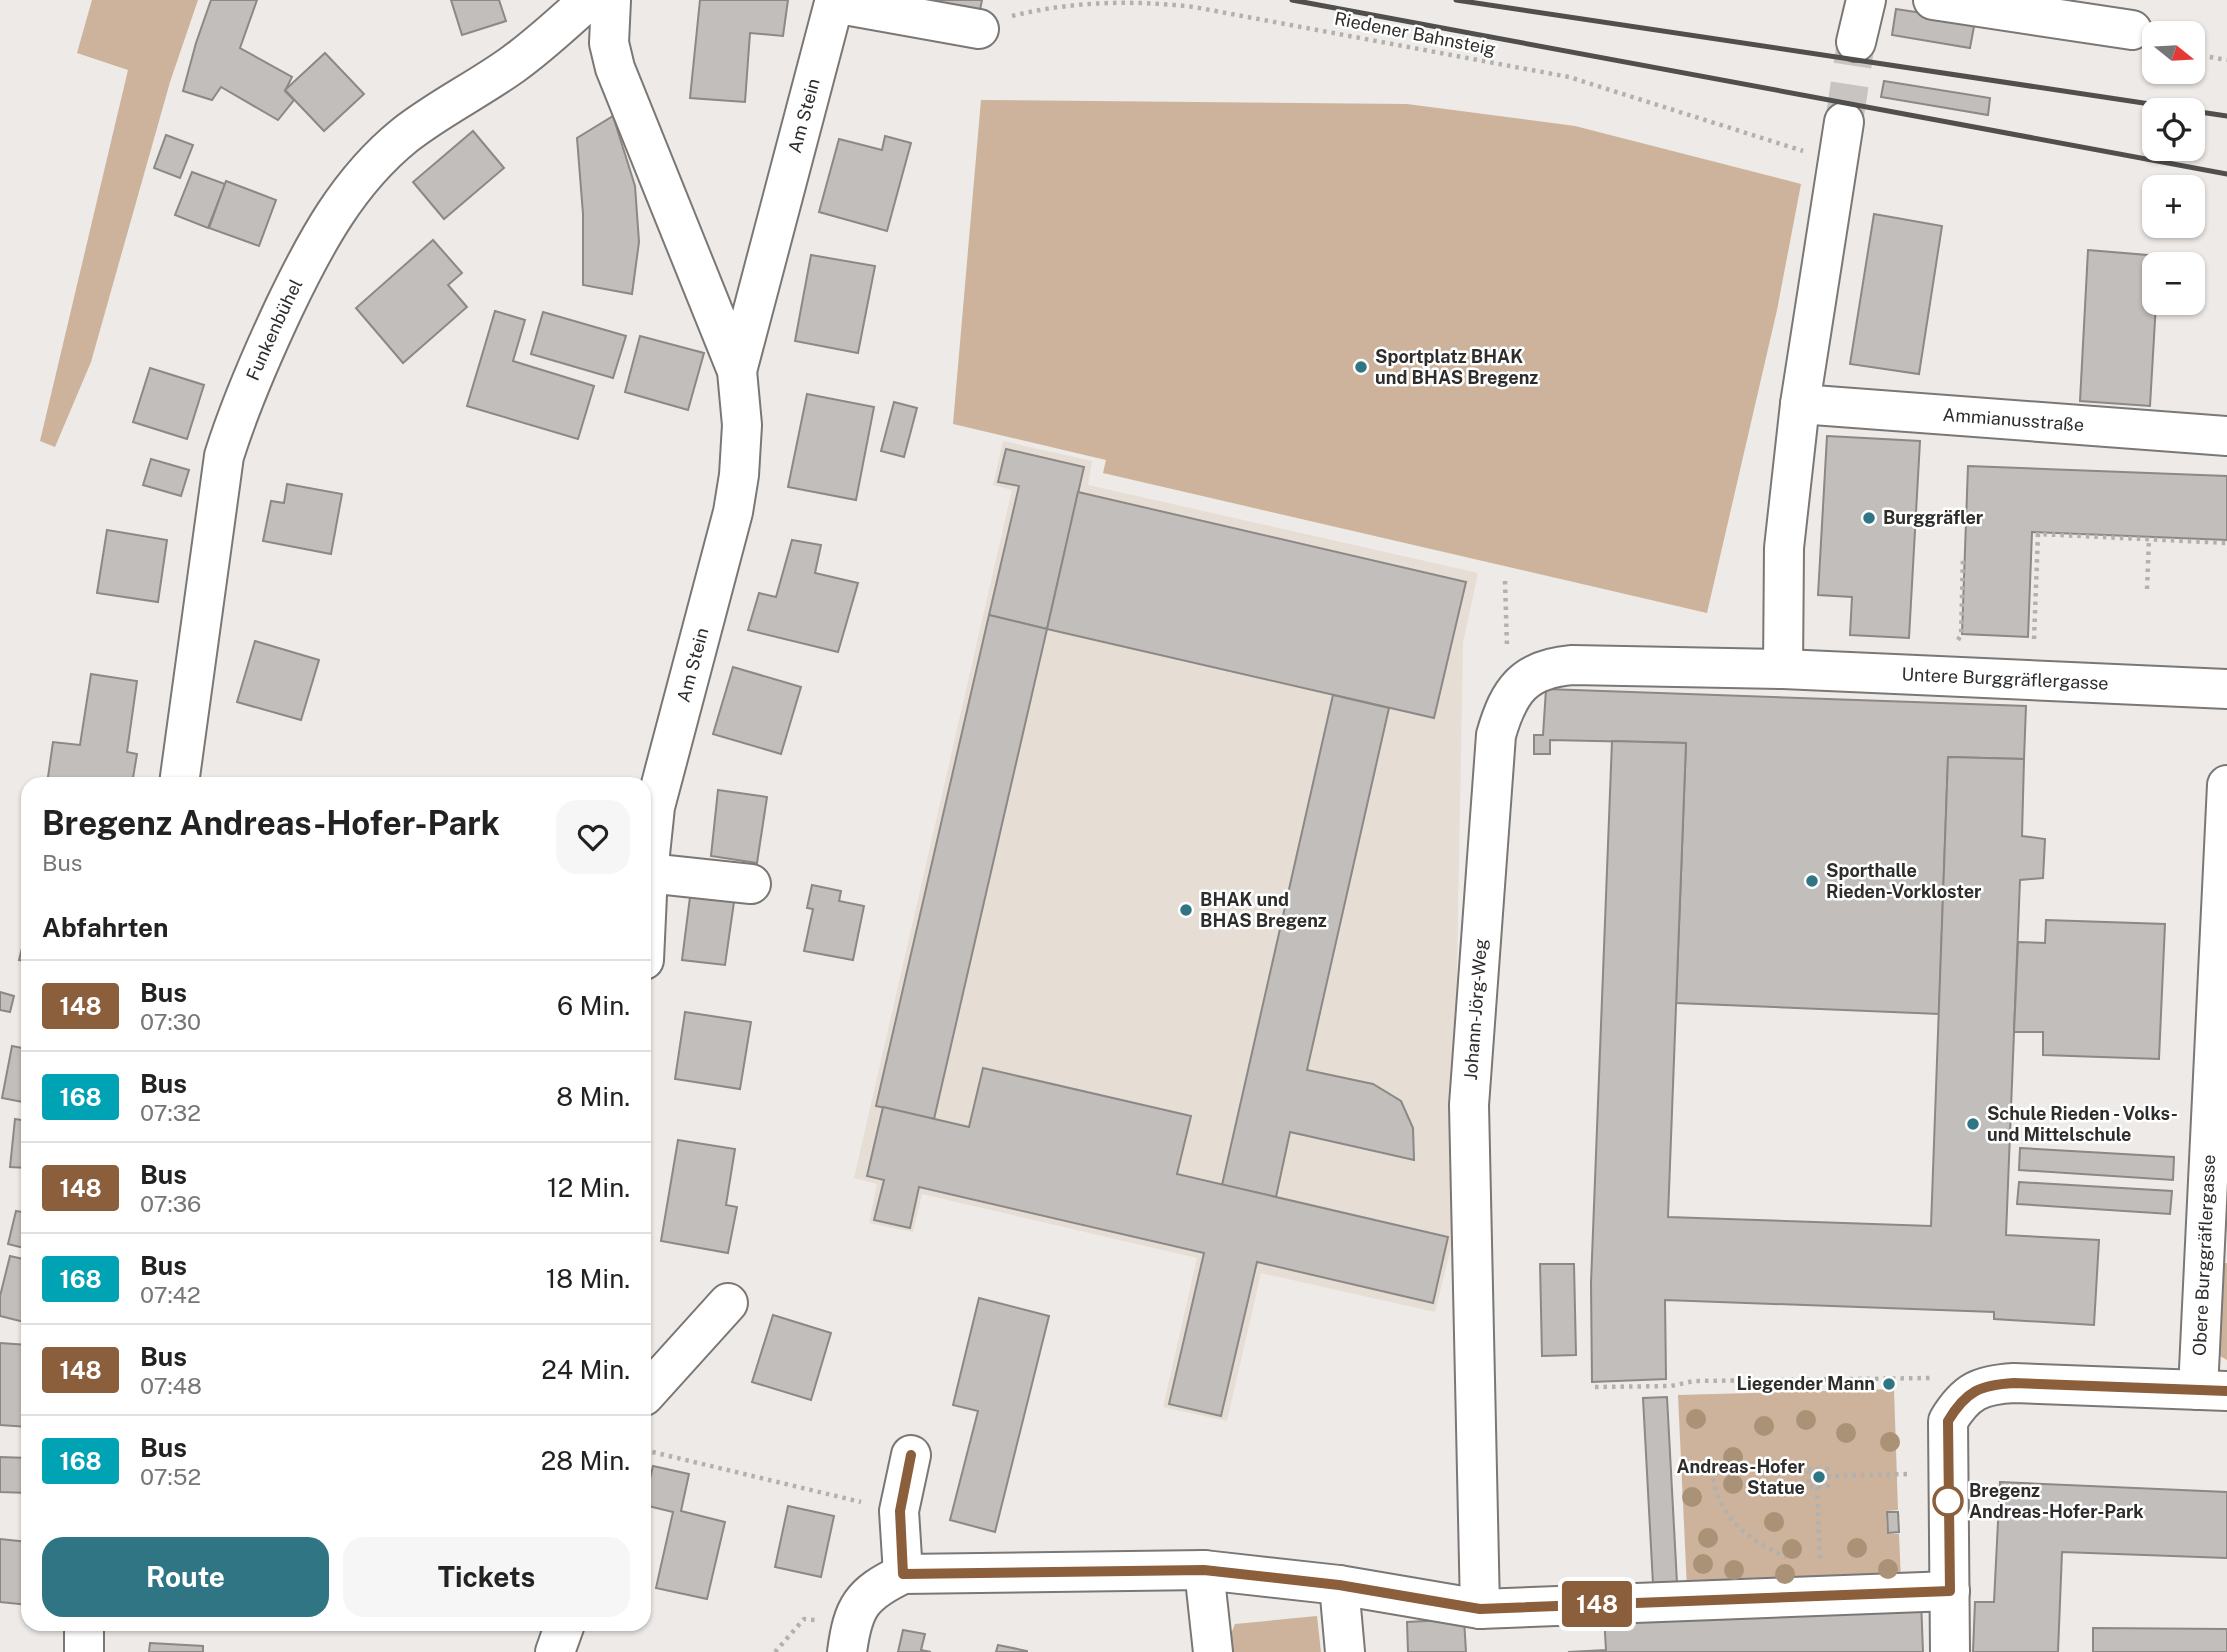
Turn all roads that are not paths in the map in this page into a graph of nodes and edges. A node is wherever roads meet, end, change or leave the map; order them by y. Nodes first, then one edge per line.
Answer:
1 (589, 0) edge
2 (611, 0) edge
3 (1866, 0) edge
4 (1933, 0) edge
5 (979, 29) road end
6 (2132, 30) dead end
7 (1856, 42) tunnel mouth
8 (1844, 122) tunnel mouth
9 (737, 371) junction
10 (1800, 404) junction
11 (2227, 436) edge
12 (1783, 669) junction
13 (2227, 689) edge
14 (180, 777) edge
15 (2227, 785) edge
16 (651, 845) edge
17 (651, 873) edge
18 (751, 884) dead end
19 (728, 1303) dead end
20 (651, 1388) edge
21 (2213, 1391) edge
22 (911, 1455) dead end
23 (1204, 1570) junction
24 (903, 1574) junction
25 (1339, 1585) junction
26 (1950, 1591) junction
27 (1480, 1609) junction
28 (84, 1631) edge
29 (562, 1631) edge
30 (85, 1652) edge
31 (555, 1652) edge
32 (847, 1652) edge
33 (1213, 1652) edge
34 (1345, 1652) edge
35 (1950, 1652) edge

1 - 14 street, Funkenbühel
2 - 9 street, Am Stein
3 - 7 street
4 - 6 street
5 - 9 street, Am Stein
8 - 10 street
9 - 16 street, Am Stein
10 - 11 street, Ammianusstraße
10 - 12 street
12 - 13 street, Untere Burggräflergasse
12 - 27 street, Johann-Jörg-Weg
15 - 21 street, Obere Burggräflergasse
17 - 18 street
19 - 20 street
21 - 26 street
22 - 24 street
23 - 24 street
23 - 25 street
23 - 33 street
24 - 32 street
25 - 27 street
25 - 34 street
26 - 27 street
26 - 35 street
28 - 30 street
29 - 31 street

